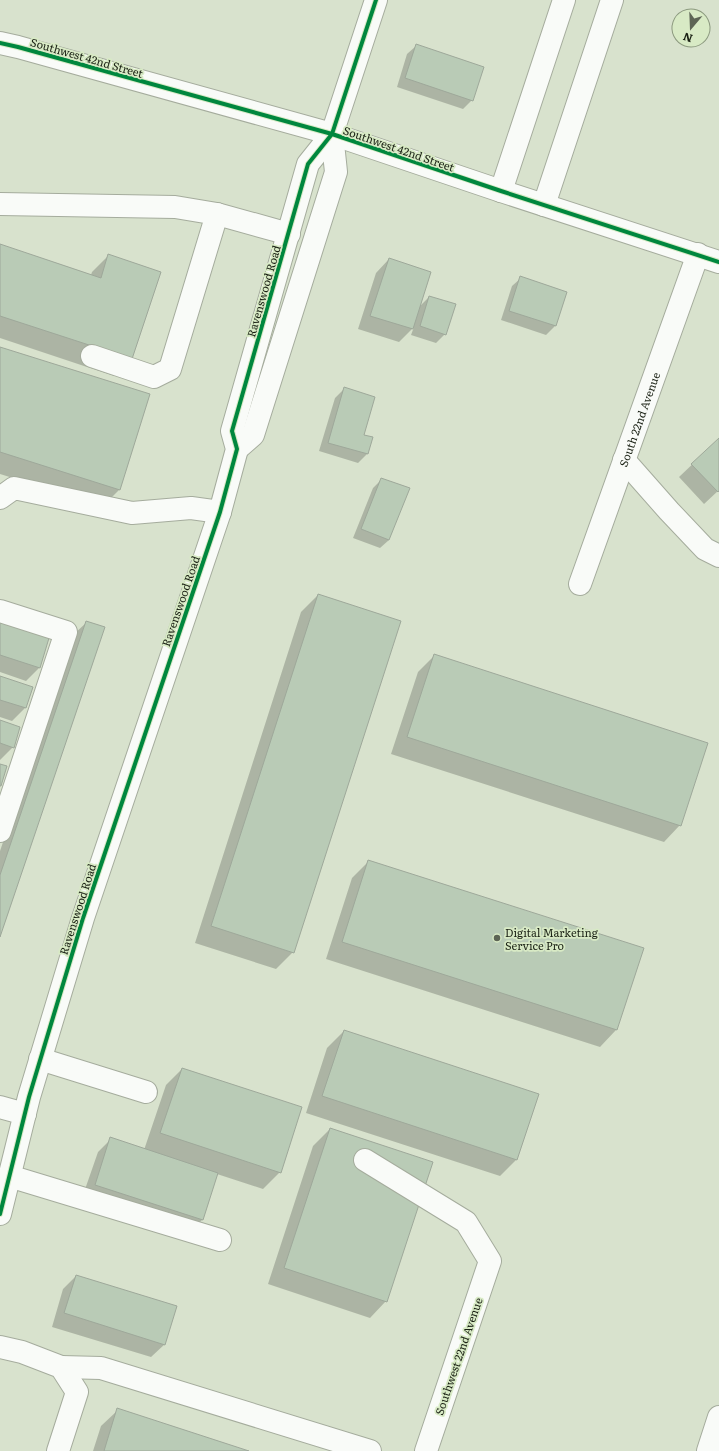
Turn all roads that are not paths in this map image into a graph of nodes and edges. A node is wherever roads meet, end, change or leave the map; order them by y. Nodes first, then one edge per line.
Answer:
1 (376, 0) edge
2 (564, 0) edge
3 (612, 0) edge
4 (0, 43) edge
5 (332, 134) junction
6 (501, 192) junction
7 (0, 204) edge
8 (544, 205) junction
9 (218, 214) junction
10 (289, 234) junction
11 (698, 254) junction
12 (719, 262) edge
13 (92, 356) dead end
14 (237, 449) junction
15 (624, 460) junction
16 (0, 498) edge
17 (220, 512) junction
18 (719, 556) edge
19 (580, 584) dead end
20 (0, 610) edge
21 (0, 831) edge
22 (40, 1059) junction
23 (146, 1092) dead end
24 (0, 1107) edge
25 (25, 1114) junction
26 (365, 1160) dead end
27 (10, 1176) junction
28 (0, 1214) edge
29 (220, 1240) dead end
30 (0, 1347) edge
31 (62, 1367) junction
32 (719, 1417) edge
33 (58, 1451) edge
34 (370, 1451) edge
35 (426, 1451) edge
36 (708, 1451) edge

1 - 5 street, Ravenswood Road
2 - 6 street
3 - 8 street
4 - 5 street, Southwest 42nd Street
5 - 6 street, Southwest 42nd Street
5 - 10 street, Ravenswood Road
5 - 14 street, Ravenswood Road
6 - 8 street, Southwest 42nd Street
7 - 9 street
8 - 11 street, Southwest 42nd Street
9 - 10 street
9 - 13 street
10 - 14 street, Ravenswood Road
11 - 12 street, Southwest 42nd Street
11 - 15 street, South 22nd Avenue
14 - 17 street, Ravenswood Road
15 - 18 street
15 - 19 street, South 22nd Avenue
16 - 17 street
17 - 22 street, Ravenswood Road
20 - 21 street
22 - 23 street
22 - 25 street, Ravenswood Road
24 - 25 street
25 - 27 street, Ravenswood Road
26 - 35 street, Southwest 22nd Avenue
27 - 28 street, Ravenswood Road
27 - 29 street
30 - 31 street
31 - 33 street
31 - 34 street
32 - 36 street

